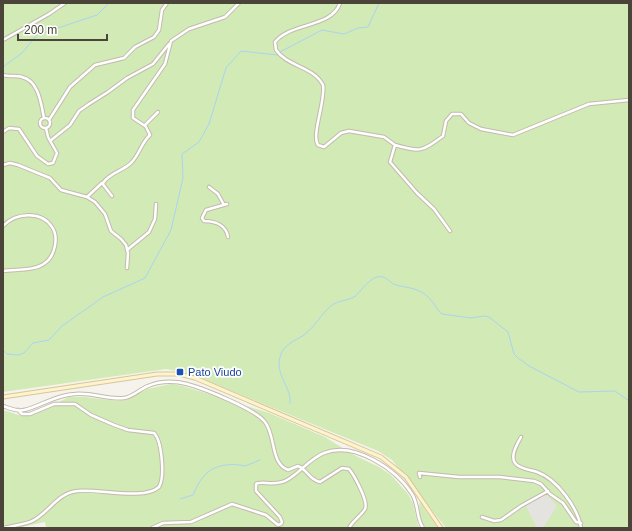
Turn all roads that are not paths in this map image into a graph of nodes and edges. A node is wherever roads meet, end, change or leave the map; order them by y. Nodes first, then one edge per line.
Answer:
1 (65, 3) edge
2 (167, 3) edge
3 (239, 3) edge
4 (340, 3) edge
5 (3, 40) edge
6 (170, 43) junction
7 (3, 75) edge
8 (629, 100) edge
9 (158, 112) dead end
10 (44, 118) junction
11 (49, 120) junction
12 (145, 126) junction
13 (46, 128) junction
14 (3, 132) edge
15 (50, 141) junction
16 (394, 145) junction
17 (3, 165) edge
18 (103, 184) junction
19 (209, 187) dead end
20 (112, 196) dead end
21 (87, 197) junction
22 (156, 204) dead end
23 (3, 226) edge
24 (450, 231) dead end
25 (228, 237) dead end
26 (128, 250) junction
27 (127, 268) dead end
28 (3, 271) edge
29 (3, 397) edge
30 (3, 406) edge
31 (18, 410) junction
32 (521, 438) dead end
33 (302, 467) junction
34 (420, 477) dead end
35 (548, 491) junction
36 (482, 517) dead end
37 (581, 523) junction
38 (4, 528) edge
39 (152, 528) edge
40 (349, 528) edge
41 (423, 528) edge
42 (442, 528) edge
43 (581, 528) edge

1 - 5 street
2 - 11 street
3 - 6 street
4 - 16 street
6 - 12 street
6 - 15 street
7 - 10 street
8 - 16 street
9 - 12 street
10 - 11 street
10 - 13 street
11 - 13 street
12 - 18 street
13 - 15 street
14 - 15 street
16 - 24 street
17 - 21 street
18 - 20 street
18 - 21 street
19 - 25 street
21 - 26 street
22 - 26 street
23 - 28 street
26 - 27 street
29 - 42 main road
30 - 31 street
31 - 33 street
31 - 38 street
32 - 37 street
33 - 39 street
33 - 40 street
33 - 41 street
34 - 35 street
35 - 36 street
35 - 37 street
37 - 43 street

